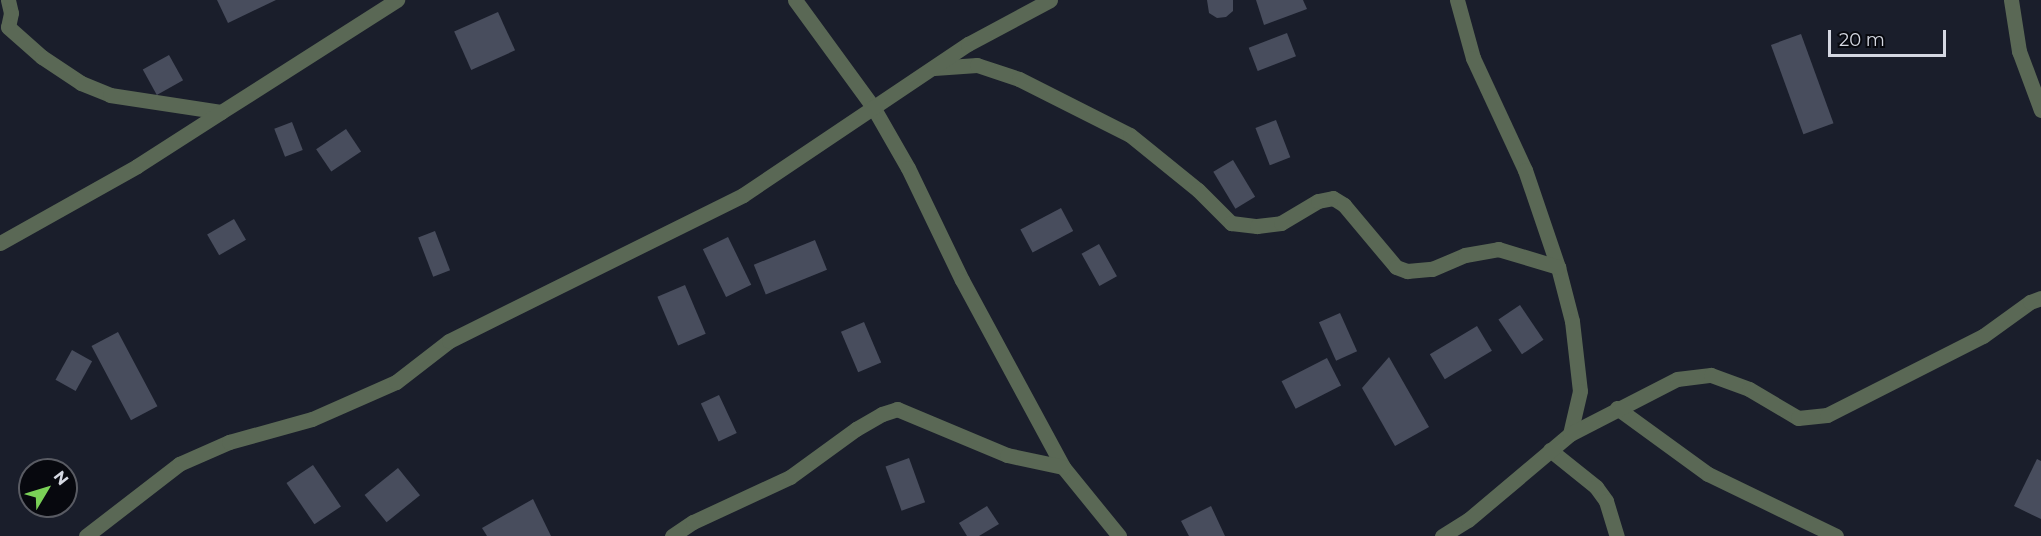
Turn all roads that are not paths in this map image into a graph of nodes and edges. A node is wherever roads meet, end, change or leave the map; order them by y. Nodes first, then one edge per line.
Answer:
1 (8, 0) edge
2 (397, 0) edge
3 (795, 0) edge
4 (1050, 0) edge
5 (1457, 0) edge
6 (2011, 0) edge
7 (931, 69) junction
8 (873, 107) junction
9 (2041, 110) edge
10 (221, 112) junction
11 (0, 243) edge
12 (1558, 267) junction
13 (2041, 298) edge
14 (1617, 408) junction
15 (1570, 434) junction
16 (1550, 450) junction
17 (1063, 467) junction
18 (86, 536) edge
19 (672, 536) edge
20 (1119, 536) edge
21 (1442, 536) edge
22 (1617, 536) edge
23 (1836, 536) edge

1 - 10 street
2 - 10 street
3 - 8 street
4 - 7 street
5 - 12 street
6 - 9 street
7 - 8 street
7 - 12 street
8 - 17 street
8 - 18 street
10 - 11 street
12 - 15 street
13 - 14 street
14 - 15 street
14 - 23 street
15 - 16 street
16 - 21 street
16 - 22 street
17 - 19 street
17 - 20 street

